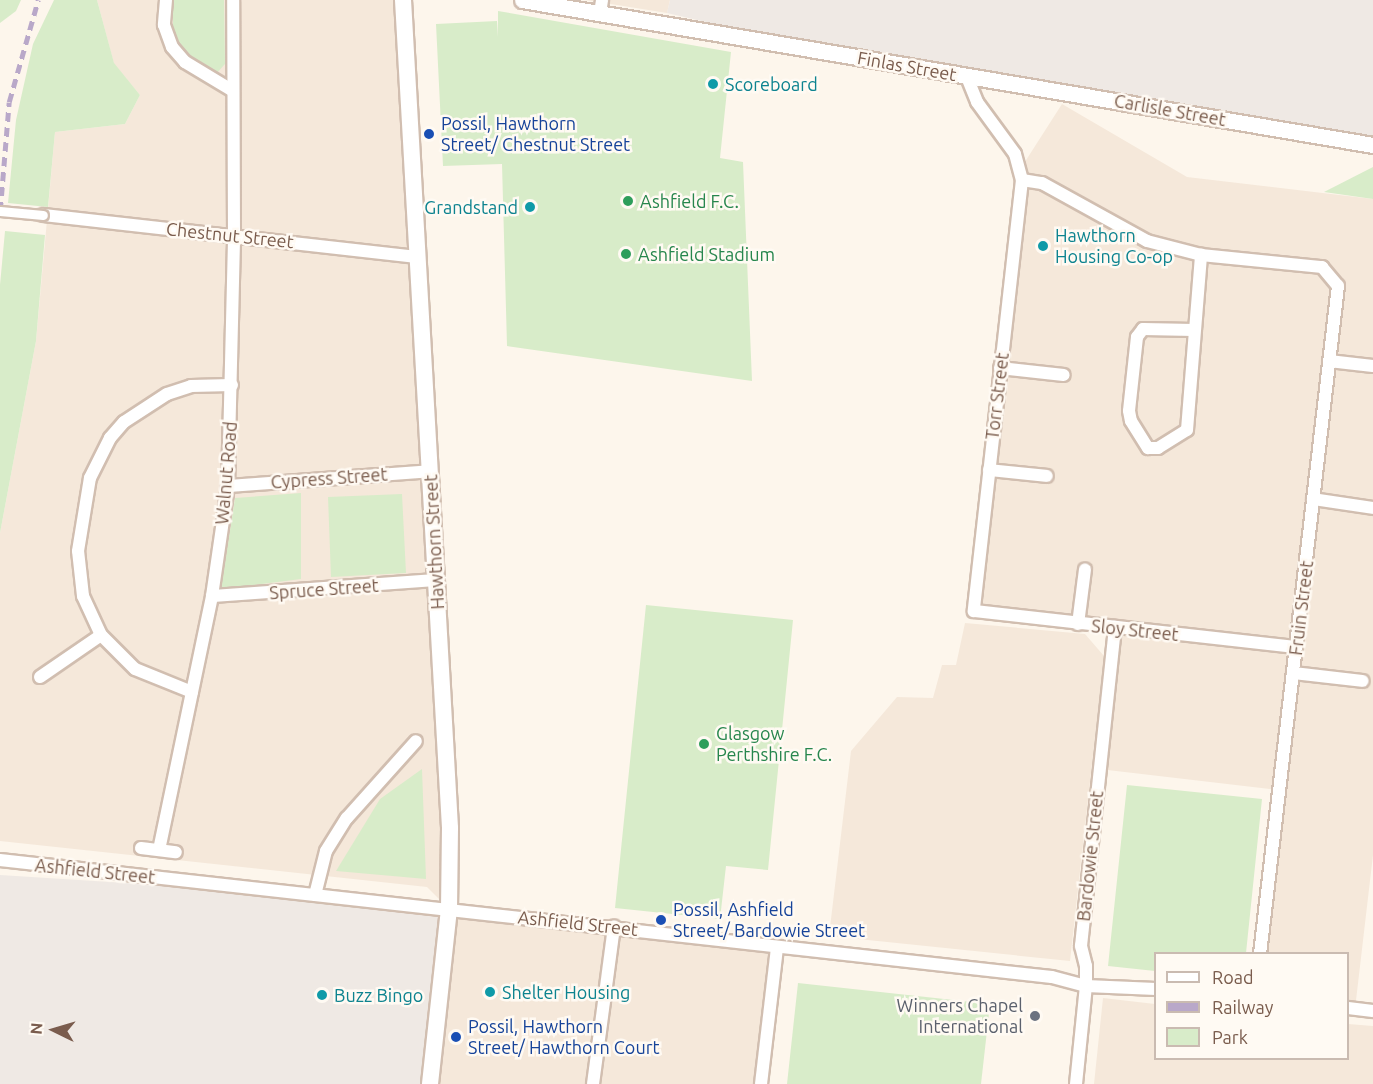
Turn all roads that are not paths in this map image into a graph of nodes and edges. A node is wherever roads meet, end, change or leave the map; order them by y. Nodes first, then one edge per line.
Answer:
1 (166, 0) edge
2 (233, 0) edge
3 (403, 0) edge
4 (522, 0) edge
5 (601, 7) edge
6 (967, 76) junction
7 (233, 91) junction
8 (1373, 145) edge
9 (1022, 180) junction
10 (0, 211) edge
11 (43, 215) joint
12 (234, 234) junction
13 (1202, 255) junction
14 (418, 257) junction
15 (1194, 330) junction
16 (1329, 361) junction
17 (1373, 366) edge
18 (1000, 368) junction
19 (1064, 375) dead end
20 (232, 385) junction
21 (989, 470) junction
22 (430, 471) junction
23 (1047, 476) dead end
24 (228, 486) junction
25 (1313, 499) junction
26 (1373, 508) edge
27 (1085, 569) dead end
28 (436, 580) junction
29 (212, 596) junction
30 (974, 612) joint
31 (1078, 624) junction
32 (1115, 627) junction
33 (101, 634) junction
34 (1296, 647) junction
35 (1293, 673) junction
36 (40, 677) dead end
37 (1364, 681) dead end
38 (192, 692) junction
39 (416, 741) dead end
40 (141, 848) dead end
41 (159, 850) junction
42 (176, 852) dead end
43 (0, 860) edge
44 (315, 895) junction
45 (450, 909) junction
46 (614, 926) junction
47 (777, 947) junction
48 (1260, 952) edge
49 (1086, 986) junction
50 (1154, 989) edge
51 (1349, 1008) edge
52 (1373, 1011) edge
53 (430, 1084) edge
54 (593, 1084) edge
55 (761, 1084) edge
56 (1076, 1084) edge

1 - 7 street
2 - 7 street, Walnut Road
3 - 14 main road, Hawthorn Street
4 - 5 street, Finlas Street
5 - 6 street, Finlas Street
6 - 8 street, Carlisle Street
6 - 9 street, Finlas Street
7 - 12 street, Walnut Road
9 - 13 street
9 - 18 street, Torr Street
10 - 11 street, bridge
11 - 12 street, Chestnut Street
12 - 14 street, Chestnut Street
12 - 20 street, Walnut Road
13 - 15 street
13 - 16 street, Fruin Street
14 - 22 main road, Hawthorn Street
15 - 15 street
16 - 17 street
16 - 25 street, Fruin Street
18 - 19 street
18 - 21 street, Torr Street
20 - 24 street, Walnut Road
20 - 33 street
21 - 23 street
21 - 30 street, Torr Street
22 - 24 street, Cypress Street
22 - 28 main road, Hawthorn Street
24 - 29 street, Walnut Road
25 - 26 street
25 - 34 street, Fruin Street
27 - 31 street
28 - 29 street, Spruce Street
28 - 45 main road, Hawthorn Street
29 - 38 street, Walnut Road
30 - 31 street, Sloy Street
31 - 32 street, Sloy Street
32 - 34 street, Sloy Street
32 - 49 street, Bardowie Street
33 - 36 street
33 - 38 street
34 - 35 street, Fruin Street
35 - 37 street
35 - 48 street, Fruin Street
38 - 41 street, Walnut Road
39 - 44 street
40 - 41 street
41 - 42 street
43 - 44 street, Ashfield Street
44 - 45 street, Ashfield Street
45 - 46 street, Ashfield Street
45 - 53 main road, Hawthorn Street
46 - 47 street, Ashfield Street
46 - 54 street
47 - 49 street, Ashfield Street
47 - 55 street
49 - 50 street, Ashfield Street
49 - 56 street, Bardowie Street
51 - 52 street

